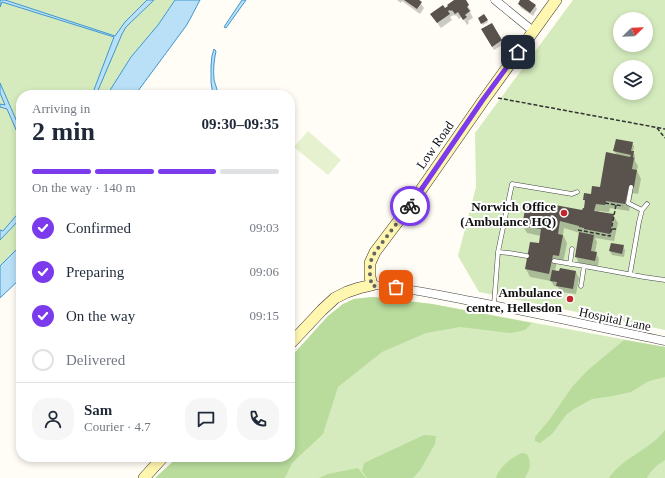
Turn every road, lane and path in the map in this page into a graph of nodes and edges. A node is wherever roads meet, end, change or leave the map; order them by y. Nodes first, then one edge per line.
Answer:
1 (495, 0) edge
2 (556, 0) edge
3 (534, 31) junction
4 (486, 96) junction
5 (657, 128) junction
6 (665, 129) edge
7 (665, 138) edge
8 (631, 187) dead end
9 (577, 192) dead end
10 (605, 203) dead end
11 (628, 204) junction
12 (647, 204) dead end
13 (616, 205) junction
14 (642, 210) junction
15 (612, 229) junction
16 (578, 230) dead end
17 (618, 230) dead end
18 (572, 249) dead end
19 (498, 252) junction
20 (527, 256) dead end
21 (554, 261) dead end
22 (570, 264) junction
23 (584, 266) junction
24 (630, 274) junction
25 (665, 280) edge
26 (372, 286) junction
27 (581, 286) dead end
28 (494, 305) junction
29 (295, 339) edge
30 (665, 341) edge
31 (158, 462) edge
32 (144, 478) edge

1 - 3 street
2 - 3 street, Low Road
3 - 4 street, Low Road
4 - 5 path
4 - 26 street, Low Road
5 - 6 path
5 - 7 path
8 - 11 lane
9 - 19 lane
10 - 13 path
11 - 13 path
11 - 14 lane
12 - 14 lane
13 - 15 path
14 - 24 lane
15 - 16 path
15 - 17 path
18 - 22 lane
19 - 20 lane
19 - 28 lane
21 - 22 lane
22 - 23 lane
23 - 24 lane
23 - 27 lane
24 - 25 lane
26 - 28 street, Hospital Lane
26 - 29 street
28 - 30 street, Hospital Lane
31 - 32 street

